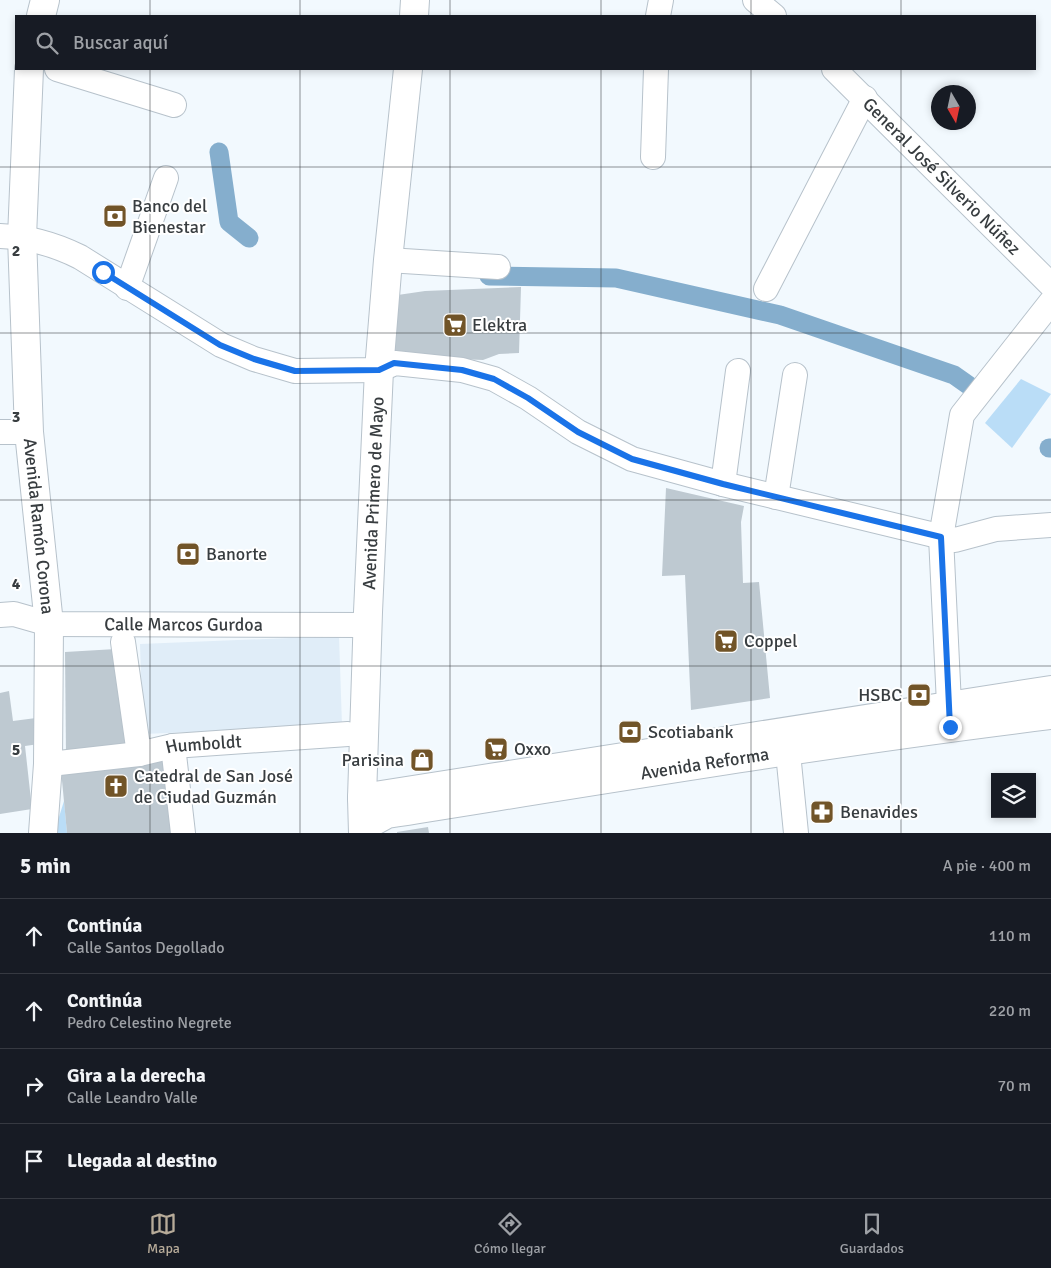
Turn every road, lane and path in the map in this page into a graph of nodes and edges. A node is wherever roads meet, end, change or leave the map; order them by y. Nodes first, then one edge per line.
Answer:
1 (45, 0) edge
2 (415, 0) edge
3 (661, 0) edge
4 (755, 0) edge
5 (40, 15) edge
6 (414, 15) edge
7 (658, 15) edge
8 (773, 15) edge
9 (29, 70) edge
10 (61, 70) edge
11 (408, 70) edge
12 (656, 70) edge
13 (835, 70) edge
14 (865, 98) junction
15 (174, 105) dead end
16 (653, 157) dead end
17 (166, 178) dead end
18 (11, 237) edge
19 (388, 260) junction
20 (498, 267) dead end
21 (1051, 285) edge
22 (127, 288) junction
23 (766, 289) dead end
24 (1051, 302) edge
25 (379, 370) junction
26 (738, 372) dead end
27 (795, 375) dead end
28 (0, 432) edge
29 (29, 432) junction
30 (723, 484) junction
31 (776, 497) junction
32 (1051, 525) edge
33 (941, 537) junction
34 (0, 615) edge
35 (49, 624) junction
36 (368, 625) junction
37 (123, 642) dead end
38 (1051, 690) edge
39 (1051, 715) edge
40 (949, 717) junction
41 (348, 734) dead end
42 (787, 741) junction
43 (173, 746) junction
44 (139, 754) junction
45 (59, 763) dead end
46 (362, 798) junction
47 (363, 830) edge
48 (43, 833) edge
49 (183, 833) edge
50 (796, 833) edge

1 - 5 main road
2 - 6 main road
3 - 7 street
4 - 8 street
9 - 18 main road, Avenida Ramón Corona
10 - 15 street
11 - 19 main road, Avenida Primero de Mayo
12 - 16 street
13 - 14 street, General José Silverio Núñez
14 - 21 street, General José Silverio Núñez
14 - 23 street
17 - 22 street
18 - 22 street
18 - 29 main road, Avenida Ramón Corona
19 - 20 street
19 - 25 main road, Avenida Primero de Mayo
22 - 25 street
24 - 33 street
25 - 30 street
25 - 36 main road, Avenida Primero de Mayo
26 - 30 street
27 - 31 street
28 - 29 street
29 - 35 main road, Avenida Ramón Corona
30 - 31 street
31 - 33 street
32 - 33 street
33 - 40 street
34 - 35 street, Calle Marcos Gurdoa
35 - 36 street, Calle Marcos Gurdoa
35 - 48 main road, Avenida Ramón Corona
36 - 46 main road, Avenida Primero de Mayo
37 - 44 street
38 - 40 main road, Avenida Reforma
39 - 40 main road, Avenida Reforma
40 - 42 main road, Avenida Reforma
41 - 43 street, Humboldt
42 - 46 main road, Avenida Reforma
42 - 47 main road, Avenida Reforma
42 - 50 street
43 - 44 street, Humboldt
43 - 49 street
44 - 45 street, Humboldt
46 - 47 main road, Avenida Primero de Mayo

